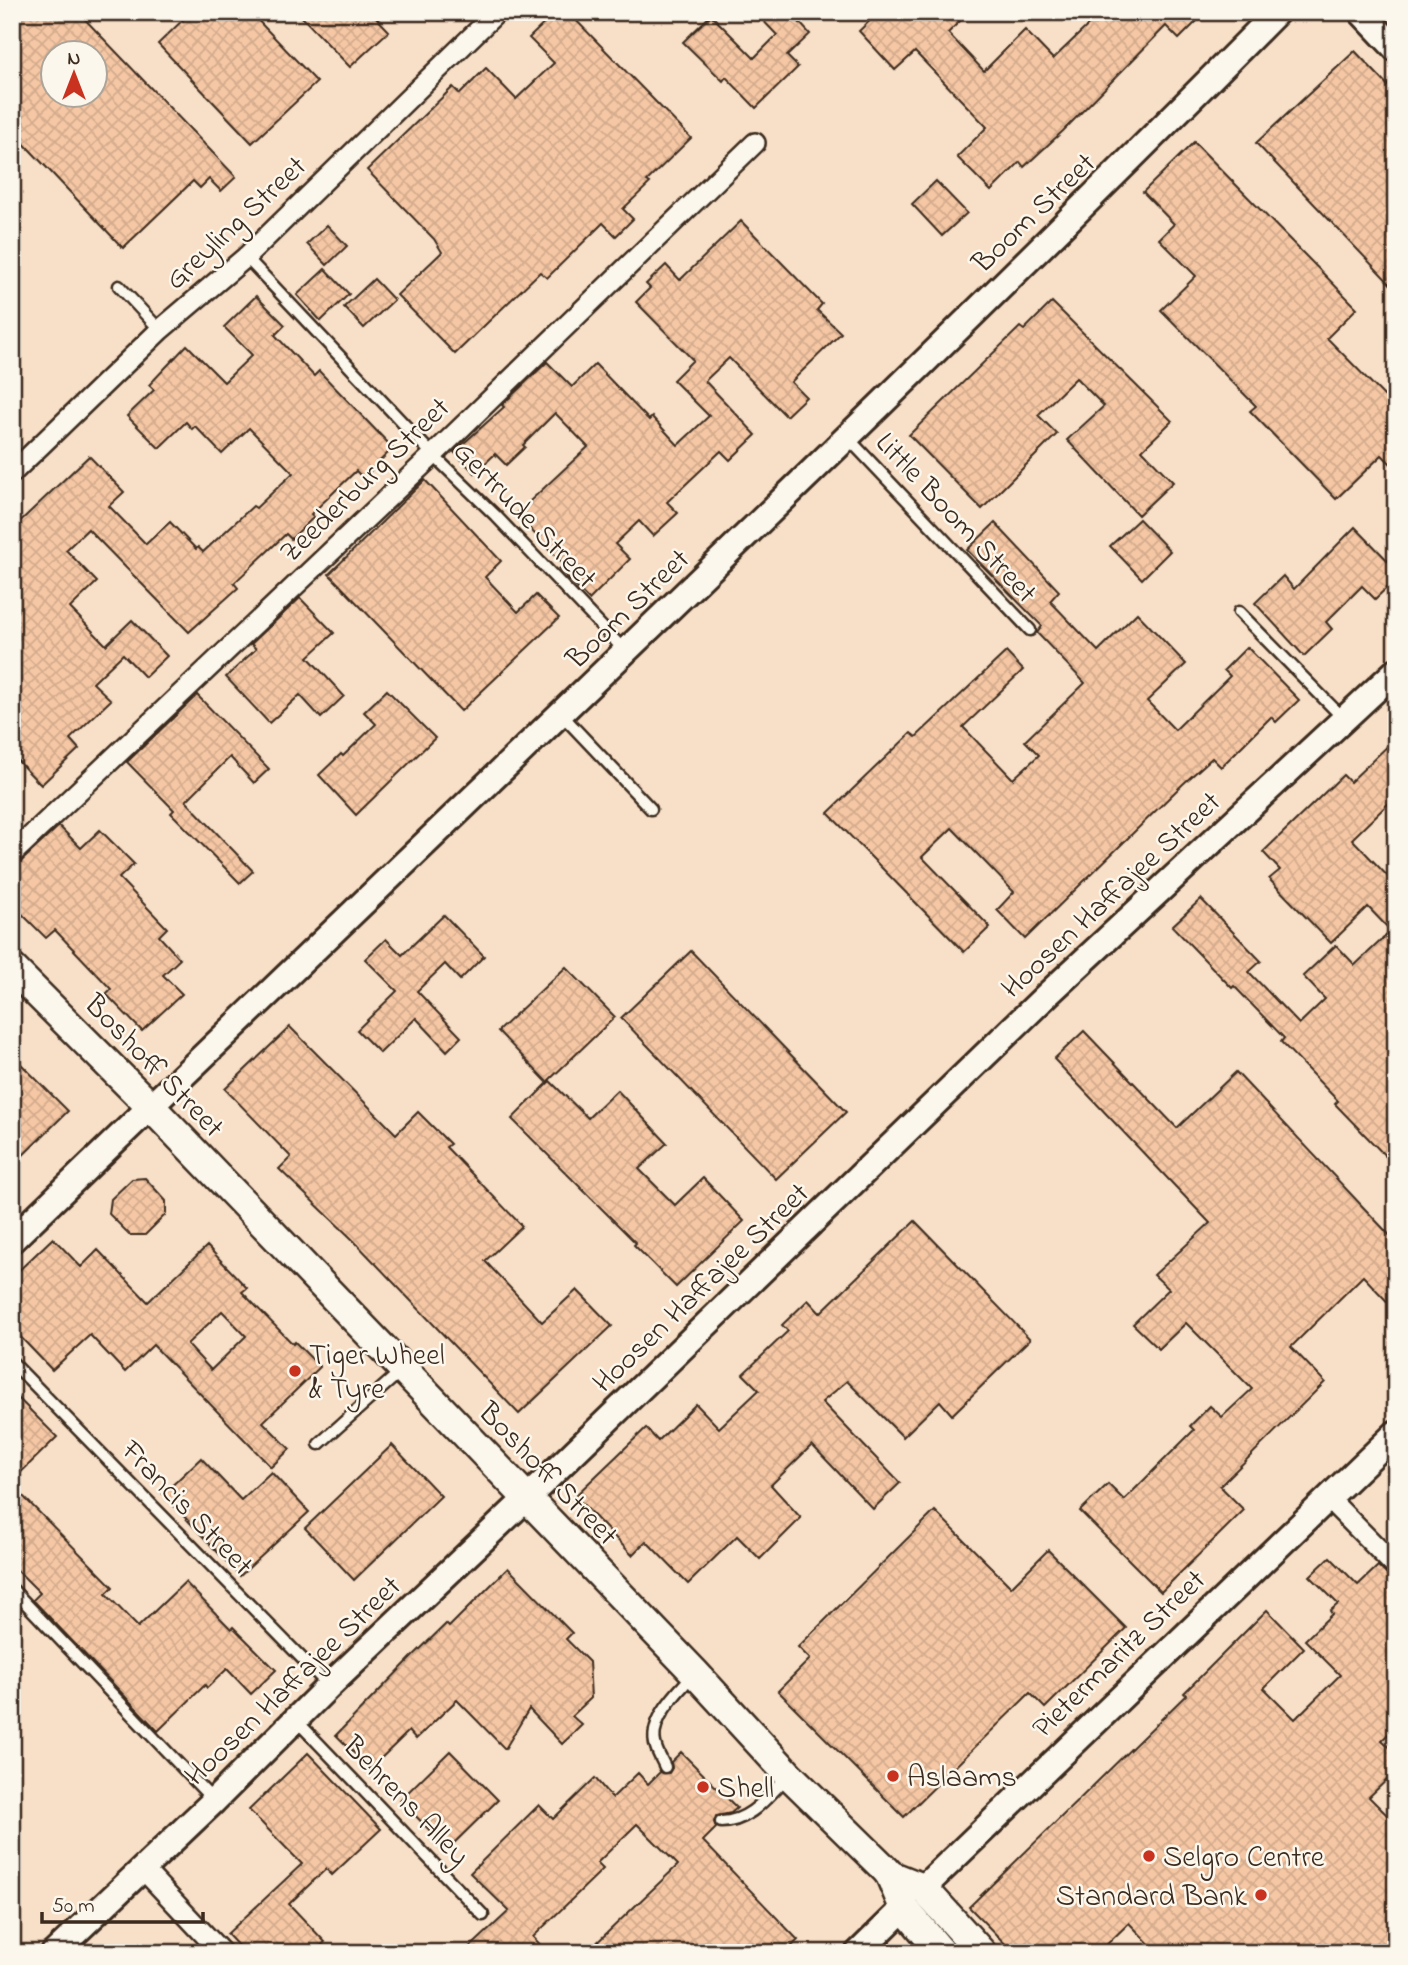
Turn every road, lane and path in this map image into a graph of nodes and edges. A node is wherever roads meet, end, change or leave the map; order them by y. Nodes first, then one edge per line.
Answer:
1 (497, 12) edge
2 (1277, 12) edge
3 (1361, 12) edge
4 (1396, 49) edge
5 (755, 143) dead end
6 (246, 257) junction
7 (119, 286) dead end
8 (160, 330) junction
9 (848, 438) junction
10 (433, 455) junction
11 (12, 473) edge
12 (1239, 611) dead end
13 (1030, 630) dead end
14 (626, 653) junction
15 (1396, 671) edge
16 (561, 715) junction
17 (1344, 719) junction
18 (651, 809) dead end
19 (12, 854) edge
20 (12, 968) edge
21 (150, 1106) junction
22 (12, 1240) edge
23 (12, 1362) edge
24 (403, 1369) junction
25 (1396, 1433) edge
26 (318, 1444) dead end
27 (1328, 1497) junction
28 (527, 1498) junction
29 (1396, 1567) edge
30 (12, 1589) edge
31 (695, 1672) junction
32 (329, 1686) junction
33 (296, 1720) junction
34 (665, 1767) dead end
35 (789, 1775) junction
36 (214, 1801) junction
37 (721, 1822) dead end
38 (142, 1868) junction
39 (914, 1898) junction
40 (483, 1915) dead end
41 (54, 1953) edge
42 (222, 1953) edge
43 (858, 1953) edge
44 (942, 1953) edge
45 (982, 1953) edge

1 - 6 street, Greyling Street
2 - 9 street, Boom Street
3 - 4 street
5 - 10 street, Zeederburg Street
6 - 8 street, Greyling Street
6 - 10 lane, Gertrude Street
7 - 8 lane
8 - 11 street, Greyling Street
9 - 13 lane, Little Boom Street
9 - 14 street, Boom Street
10 - 14 lane, Gertrude Street
10 - 19 street, Zeederburg Street
12 - 17 lane
14 - 16 street, Boom Street
15 - 17 street, Hoosen Haffajee Street
16 - 18 lane
16 - 21 street, Boom Street
17 - 28 street, Hoosen Haffajee Street
20 - 21 main road, Boshoff Street
21 - 22 street, Boom Street
21 - 24 main road, Boshoff Street
23 - 32 lane, Francis Street
24 - 26 lane
24 - 28 main road, Boshoff Street
25 - 27 street, Pietermaritz Street
27 - 29 street
27 - 39 street, Pietermaritz Street
28 - 31 main road, Boshoff Street
28 - 32 street, Hoosen Haffajee Street
30 - 36 lane
31 - 34 lane
31 - 35 main road, Boshoff Street
32 - 33 street, Hoosen Haffajee Street
33 - 36 street, Hoosen Haffajee Street
33 - 40 lane, Behrens Alley
35 - 37 lane
35 - 39 main road, Boshoff Street
36 - 38 street, Hoosen Haffajee Street
38 - 41 street, Hoosen Haffajee Street
38 - 42 street
39 - 43 street, Pietermaritz Street
39 - 44 main road, Boshoff Street
39 - 45 main road, Boshoff Street

